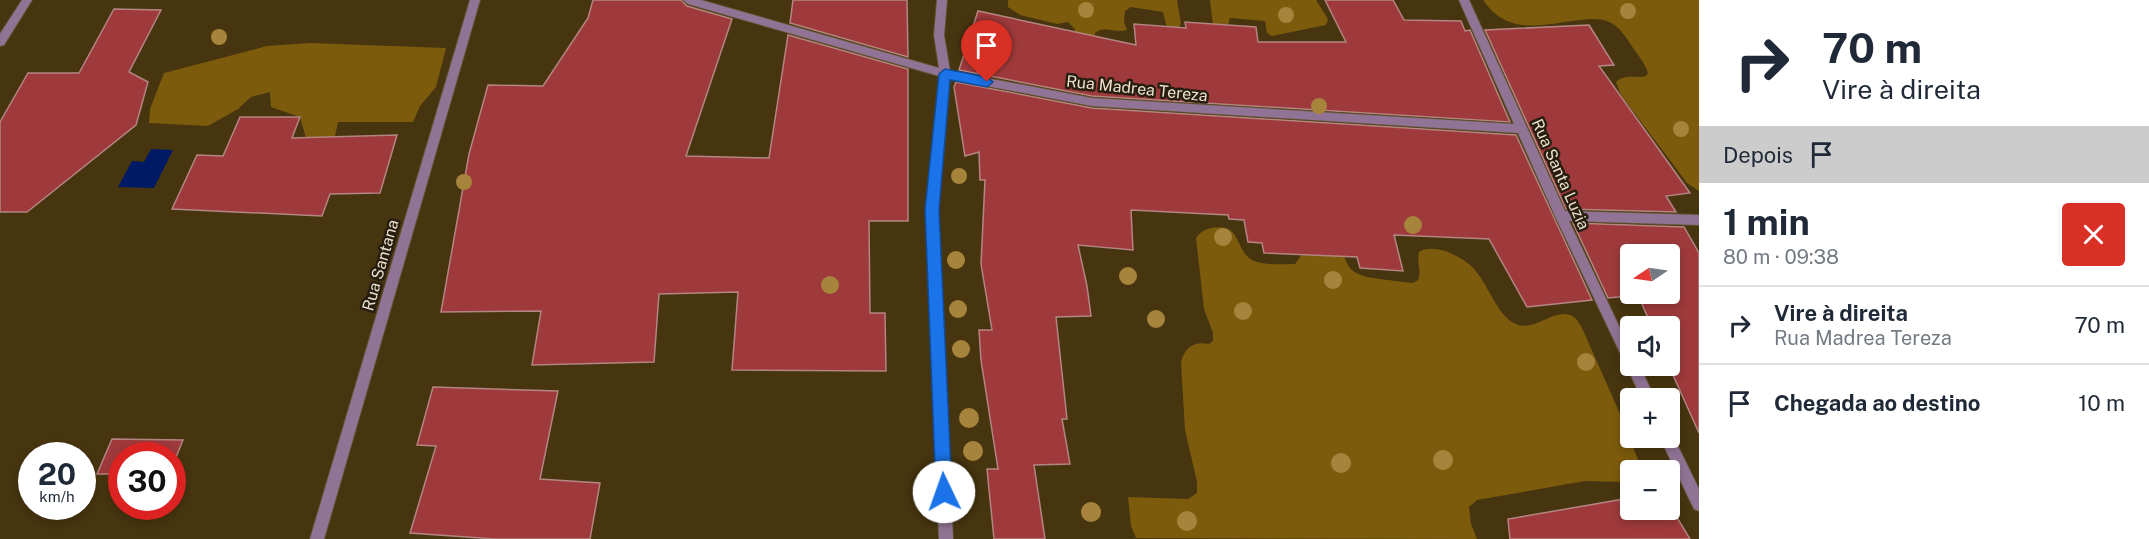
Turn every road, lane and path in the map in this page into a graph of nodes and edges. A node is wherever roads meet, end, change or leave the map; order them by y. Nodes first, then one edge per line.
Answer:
1 (27, 0) edge
2 (475, 0) edge
3 (688, 0) edge
4 (942, 0) edge
5 (1464, 0) edge
6 (0, 42) edge
7 (945, 74) junction
8 (1523, 129) junction
9 (1561, 216) junction
10 (1699, 220) edge
11 (1620, 340) edge
12 (1672, 448) edge
13 (1699, 504) edge
14 (317, 539) edge
15 (946, 539) edge

1 - 6 street
2 - 14 street, Rua Santana
3 - 7 street, Rua Madrea Tereza
4 - 7 street
5 - 8 street, Rua Santa Luzia
7 - 8 street, Rua Madrea Tereza
7 - 15 street
8 - 9 street, Rua Santa Luzia
9 - 10 street
9 - 11 street, Rua Santa Luzia
12 - 13 street

